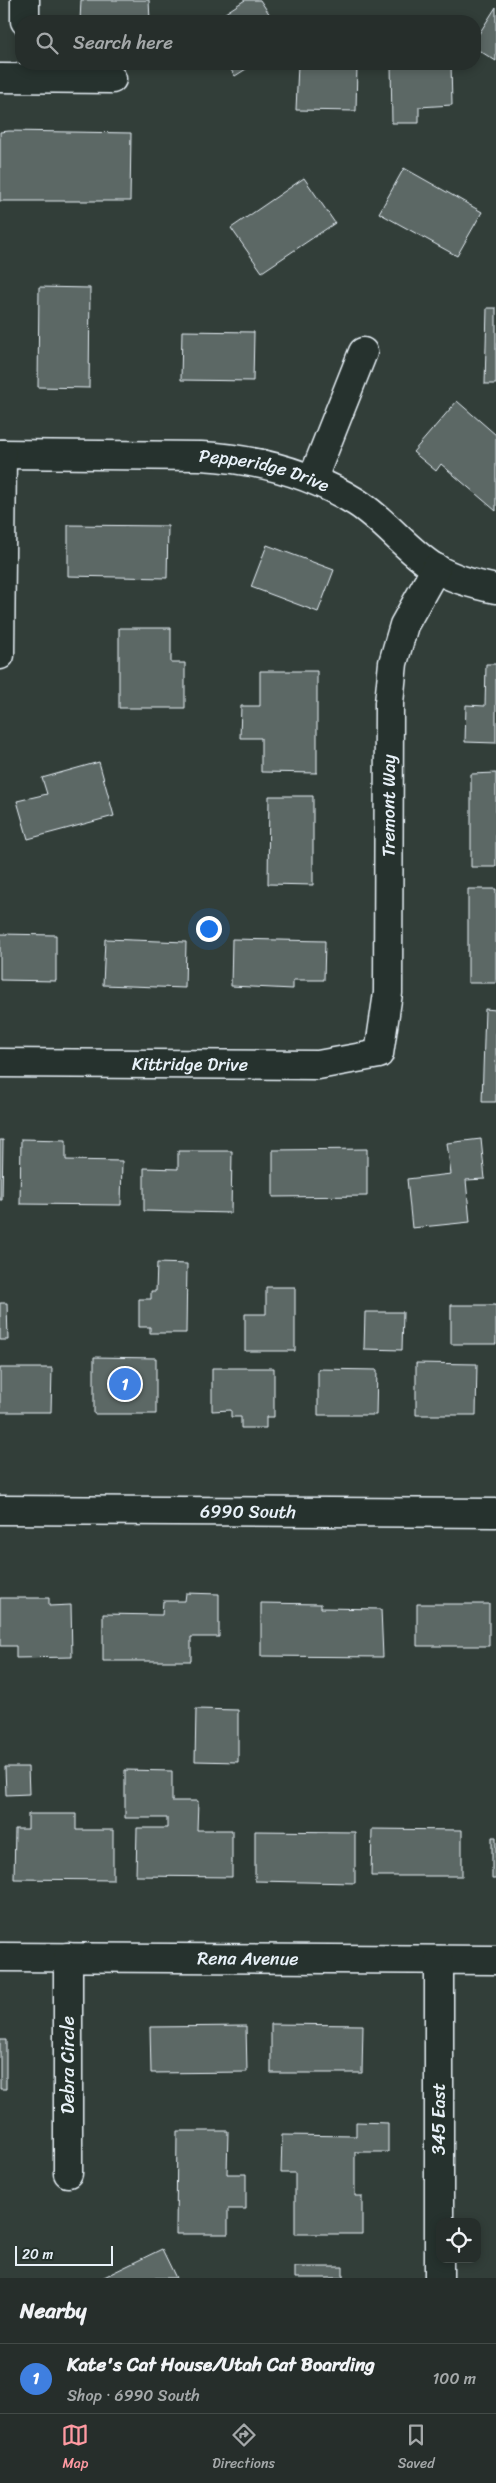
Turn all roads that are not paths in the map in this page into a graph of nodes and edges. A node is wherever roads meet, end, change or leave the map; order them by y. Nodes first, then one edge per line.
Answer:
1 (25, 0) edge
2 (25, 15) edge
3 (17, 73) edge
4 (112, 79) dead end
5 (363, 352) dead end
6 (1, 454) edge
7 (313, 478) junction
8 (436, 568) junction
9 (496, 589) edge
10 (0, 655) edge
11 (379, 1054) joint
12 (0, 1063) edge
13 (0, 1510) edge
14 (496, 1513) edge
15 (0, 1957) edge
16 (68, 1957) junction
17 (439, 1960) junction
18 (496, 1960) edge
19 (68, 2173) dead end
20 (439, 2278) edge

1 - 2 street
3 - 4 street
5 - 7 street
6 - 7 street, Pepperidge Drive
6 - 10 street
7 - 8 street, Pepperidge Drive
8 - 9 street, Pepperidge Drive
8 - 11 street, Tremont Way
11 - 12 street, Kittridge Drive
13 - 14 street, 6990 South
15 - 16 street, Rena Avenue
16 - 17 street, Rena Avenue
16 - 19 street, Debra Circle
17 - 18 street, Rena Avenue
17 - 20 street, 345 East

